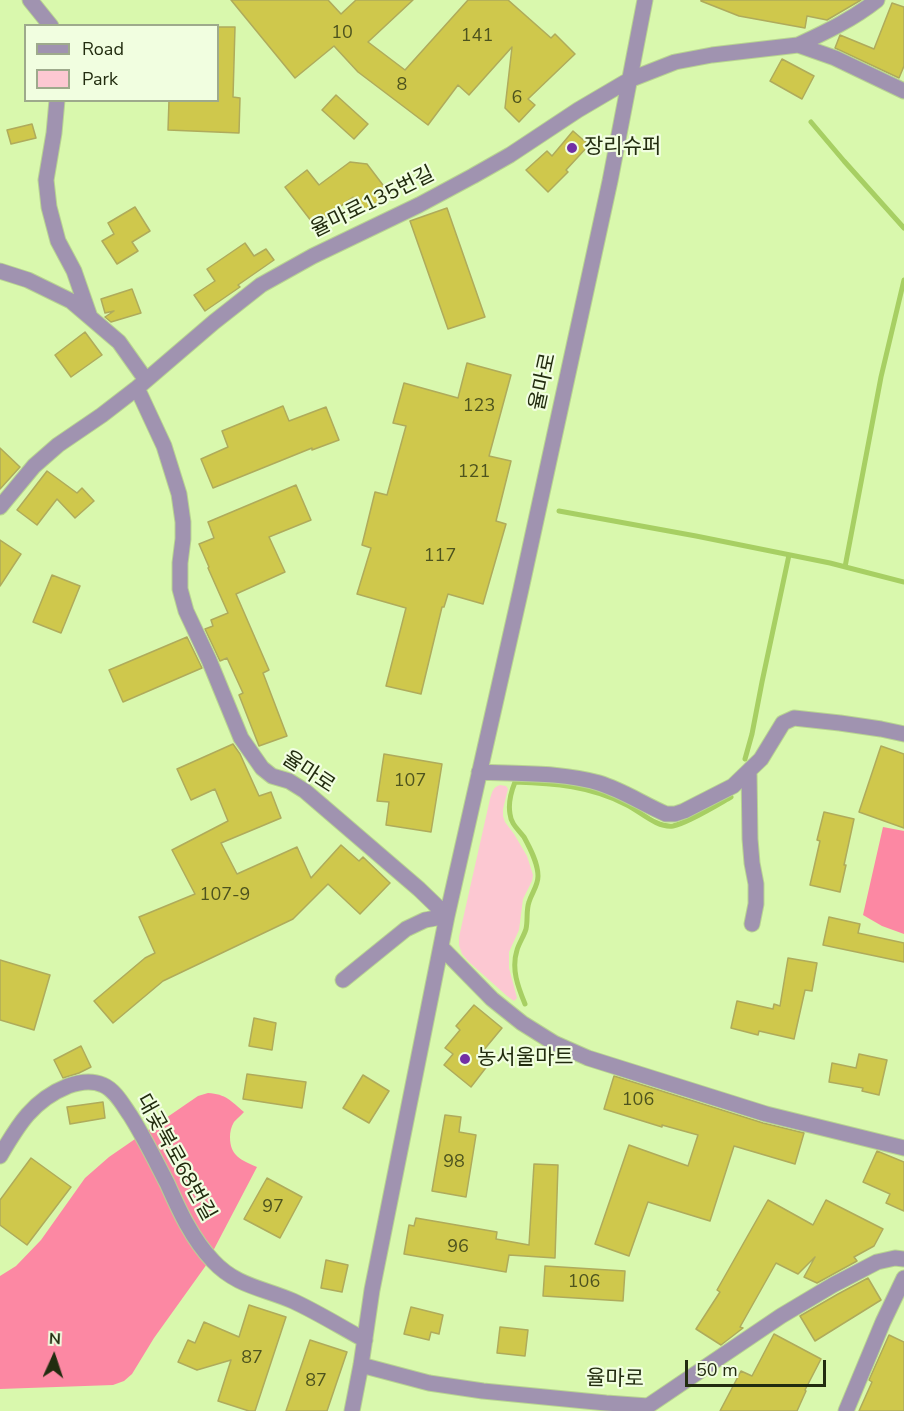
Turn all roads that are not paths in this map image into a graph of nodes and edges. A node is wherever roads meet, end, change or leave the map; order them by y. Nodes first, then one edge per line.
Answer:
1 (30, 0) edge
2 (645, 0) edge
3 (877, 0) edge
4 (49, 24) edge
5 (798, 45) junction
6 (629, 80) junction
7 (904, 91) edge
8 (57, 102) edge
9 (0, 271) edge
10 (90, 317) junction
11 (142, 384) junction
12 (0, 507) edge
13 (904, 734) edge
14 (749, 771) junction
15 (479, 772) junction
16 (447, 916) junction
17 (752, 924) dead end
18 (441, 947) junction
19 (343, 980) dead end
20 (904, 1148) edge
21 (0, 1156) edge
22 (904, 1259) edge
23 (904, 1278) edge
24 (365, 1340) junction
25 (361, 1365) junction
26 (352, 1411) edge
27 (846, 1411) edge

1 - 4 street
2 - 6 street, 율마로
3 - 5 street
5 - 6 street, 율마로135번길
5 - 7 street
6 - 11 street, 율마로135번길
6 - 15 street, 율마로
8 - 10 street
9 - 10 street
10 - 11 street
11 - 12 street, 율마로135번길
11 - 16 street, 율마로
13 - 14 street
14 - 15 street
14 - 17 street
15 - 16 street, 율마로
16 - 18 street, 율마로
16 - 19 street
18 - 20 street
18 - 24 street, 율마로
21 - 24 street, 대곶북로68번길
22 - 25 street, 율마로
23 - 27 street
24 - 25 street, 율마로
25 - 26 street, 율마로

